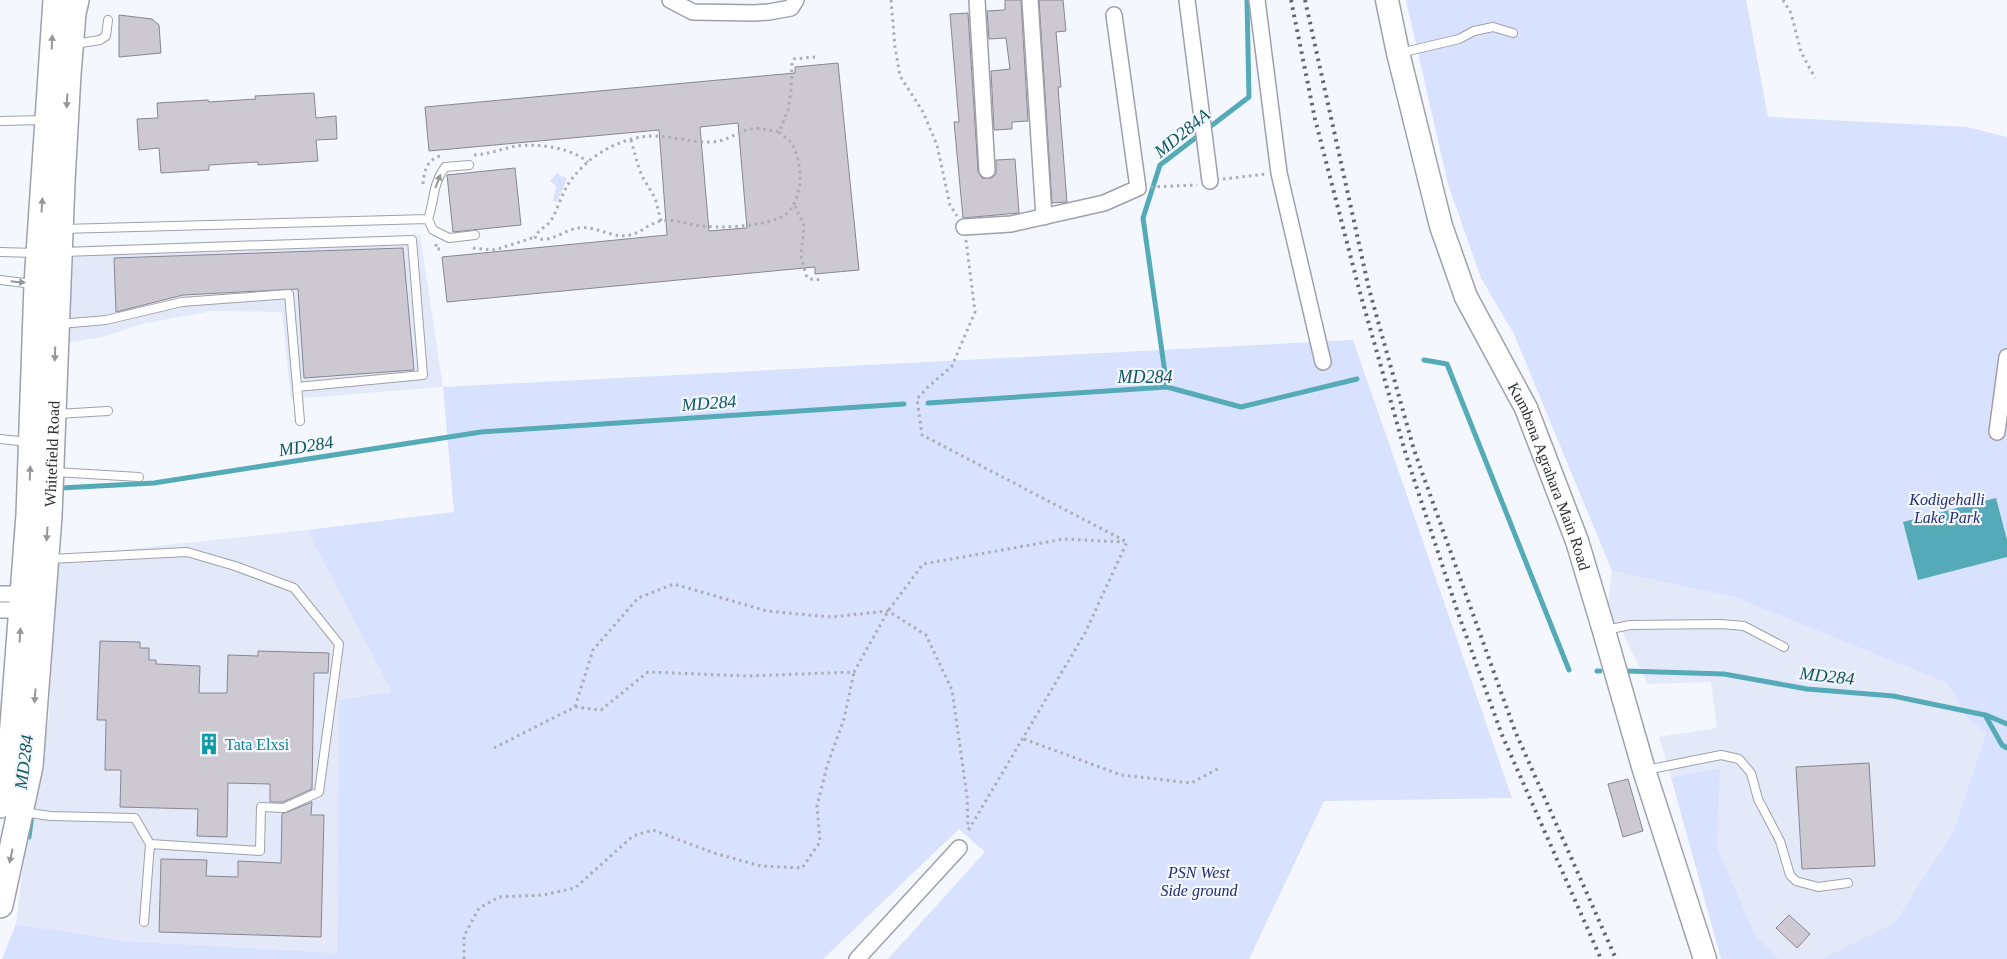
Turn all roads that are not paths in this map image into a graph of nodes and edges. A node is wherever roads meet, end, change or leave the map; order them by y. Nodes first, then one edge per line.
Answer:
1 (56, 0) edge
2 (76, 0) edge
3 (670, 0) edge
4 (796, 0) edge
5 (977, 0) edge
6 (1030, 0) edge
7 (1187, 0) edge
8 (1257, 0) edge
9 (1387, 0) edge
10 (1114, 15) dead end
11 (108, 20) dead end
12 (1513, 33) dead end
13 (71, 44) junction
14 (1398, 53) junction
15 (48, 120) junction
16 (0, 121) edge
17 (469, 165) dead end
18 (988, 170) dead end
19 (1210, 181) dead end
20 (1044, 217) junction
21 (428, 219) junction
22 (964, 227) road end
23 (475, 235) dead end
24 (53, 245) junction
25 (0, 252) edge
26 (0, 280) edge
27 (37, 284) junction
28 (56, 324) junction
29 (2007, 357) edge
30 (1323, 362) dead end
31 (297, 387) junction
32 (108, 411) dead end
33 (52, 414) junction
34 (300, 421) dead end
35 (1997, 432) dead end
36 (0, 439) edge
37 (31, 442) junction
38 (50, 471) junction
39 (139, 477) dead end
40 (52, 559) junction
41 (11, 602) edge
42 (1604, 631) junction
43 (1784, 647) dead end
44 (1644, 770) junction
45 (21, 810) edge
46 (150, 844) junction
47 (960, 848) road end
48 (1848, 883) dead end
49 (0, 905) edge
50 (144, 922) dead end
51 (857, 959) edge
52 (1705, 959) edge

15 -> 1 main road, Whitefield Road
2 - 13 main road, Whitefield Road
3 - 4 street
5 - 18 street
6 - 20 street
7 - 19 street
8 - 30 street
9 - 14 street, Kumbena Agrahara Main Road
10 - 20 street
11 - 13 lane
12 - 14 lane
13 -> 24 main road, Whitefield Road
14 - 42 street, Kumbena Agrahara Main Road
15 - 16 lane
24 -> 15 main road, Whitefield Road
21 -> 17 lane
20 - 22 street
21 - 23 lane
21 - 24 lane
24 - 25 lane
24 - 27 main road, Whitefield Road
24 - 28 main road, Whitefield Road
24 - 31 lane
26 -> 27 lane
27 - 37 main road, Whitefield Road
28 - 31 lane
28 -> 33 main road, Whitefield Road
29 - 35 street
31 - 34 lane
32 - 33 lane
33 - 38 main road, Whitefield Road
36 - 37 lane
41 -> 37 main road, Whitefield Road
38 - 39 lane
38 -> 40 main road, Whitefield Road
40 -> 45 main road, Whitefield Road
40 - 46 lane
45 -> 41 main road, Whitefield Road
42 - 43 lane
42 - 44 street, Kumbena Agrahara Main Road
44 - 48 lane
44 - 52 street, Kumbena Agrahara Main Road
45 - 46 lane
45 -> 49 main road, Whitefield Road
46 - 50 lane
47 - 51 street

